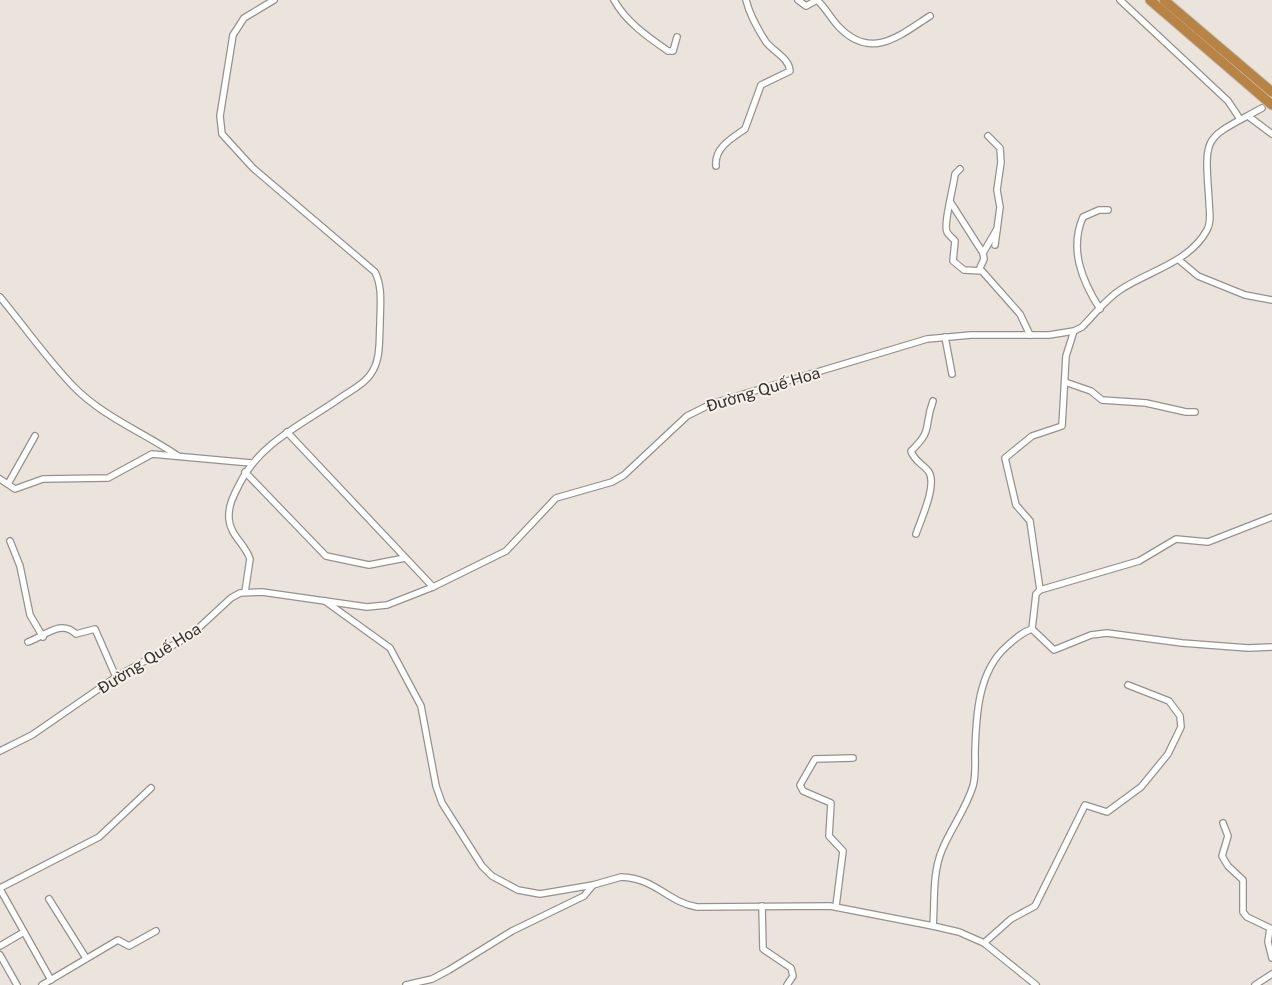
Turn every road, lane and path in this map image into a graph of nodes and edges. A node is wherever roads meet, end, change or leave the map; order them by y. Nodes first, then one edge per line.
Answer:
1 (274, 0) edge
2 (614, 0) edge
3 (746, 0) edge
4 (798, 0) edge
5 (1120, 0) edge
6 (1150, 0) edge
7 (1164, 0) edge
8 (930, 16) dead end
9 (677, 36) dead end
10 (1272, 92) edge
11 (1272, 105) edge
12 (1262, 108) dead end
13 (1248, 116) junction
14 (1240, 119) junction
15 (1272, 134) edge
16 (988, 136) dead end
17 (716, 166) dead end
18 (960, 169) dead end
19 (951, 203) junction
20 (1108, 210) dead end
21 (999, 227) junction
22 (995, 245) dead end
23 (983, 253) junction
24 (1179, 260) junction
25 (979, 270) junction
26 (0, 297) edge
27 (1272, 300) edge
28 (1100, 309) junction
29 (1074, 331) junction
30 (1030, 335) junction
31 (945, 337) junction
32 (952, 374) dead end
33 (1065, 382) junction
34 (934, 401) dead end
35 (1195, 412) dead end
36 (287, 432) junction
37 (34, 436) dead end
38 (180, 457) junction
39 (251, 463) junction
40 (245, 472) junction
41 (0, 479) edge
42 (8, 484) junction
43 (1272, 518) edge
44 (916, 534) dead end
45 (10, 541) dead end
46 (405, 558) junction
47 (433, 587) junction
48 (1040, 590) junction
49 (246, 592) junction
50 (323, 600) junction
51 (1032, 629) junction
52 (43, 637) junction
53 (28, 642) dead end
54 (1272, 647) edge
55 (116, 677) junction
56 (1128, 685) dead end
57 (0, 751) edge
58 (853, 758) dead end
59 (151, 788) dead end
60 (1223, 823) dead end
61 (593, 885) junction
62 (0, 889) edge
63 (49, 899) dead end
64 (762, 906) junction
65 (836, 906) junction
66 (933, 926) junction
67 (156, 931) dead end
68 (24, 932) junction
69 (984, 942) junction
70 (0, 946) edge
71 (0, 955) edge
72 (86, 958) junction
73 (1272, 958) edge
74 (1272, 974) edge
75 (51, 980) junction
76 (17, 985) edge
77 (42, 985) edge
78 (406, 985) edge
79 (787, 985) edge
80 (1036, 985) edge
81 (1255, 985) edge

1 - 36 street
2 - 9 street
3 - 17 street
4 - 8 street
5 - 14 street
6 - 11 highway
7 - 10 highway
12 - 13 street
13 - 14 street
13 - 15 street
14 - 24 street
16 - 21 street
18 - 19 street
19 - 23 street
19 - 25 street
20 - 28 street
21 - 22 street
21 - 23 street
23 - 25 street
24 - 27 street
24 - 28 street
25 - 30 street
26 - 38 street
28 - 29 street
29 - 30 street, Đường Quế Hoa
29 - 33 street
30 - 31 street, Đường Quế Hoa
31 - 32 street
31 - 47 street, Đường Quế Hoa
33 - 35 street
33 - 48 street
34 - 44 street
36 - 39 street
36 - 46 street
37 - 42 street
38 - 39 street
38 - 42 street
39 - 40 street
40 - 46 street
40 - 49 street
41 - 42 street
43 - 48 street
45 - 52 street
46 - 47 street
47 - 50 street, Đường Quế Hoa
48 - 51 street
49 - 50 street, Đường Quế Hoa
49 - 55 street, Đường Quế Hoa
50 - 61 street
51 - 54 street
51 - 66 street
52 - 53 street
52 - 55 street
55 - 57 street, Đường Quế Hoa
56 - 69 street
58 - 65 street
59 - 62 street
60 - 73 street
61 - 64 street
61 - 78 street
62 - 68 street
63 - 72 street
64 - 65 street
64 - 79 street
65 - 66 street
66 - 69 street
67 - 72 street
68 - 70 street
68 - 75 street
69 - 80 street
71 - 76 street
72 - 75 street
74 - 81 street
75 - 77 street

